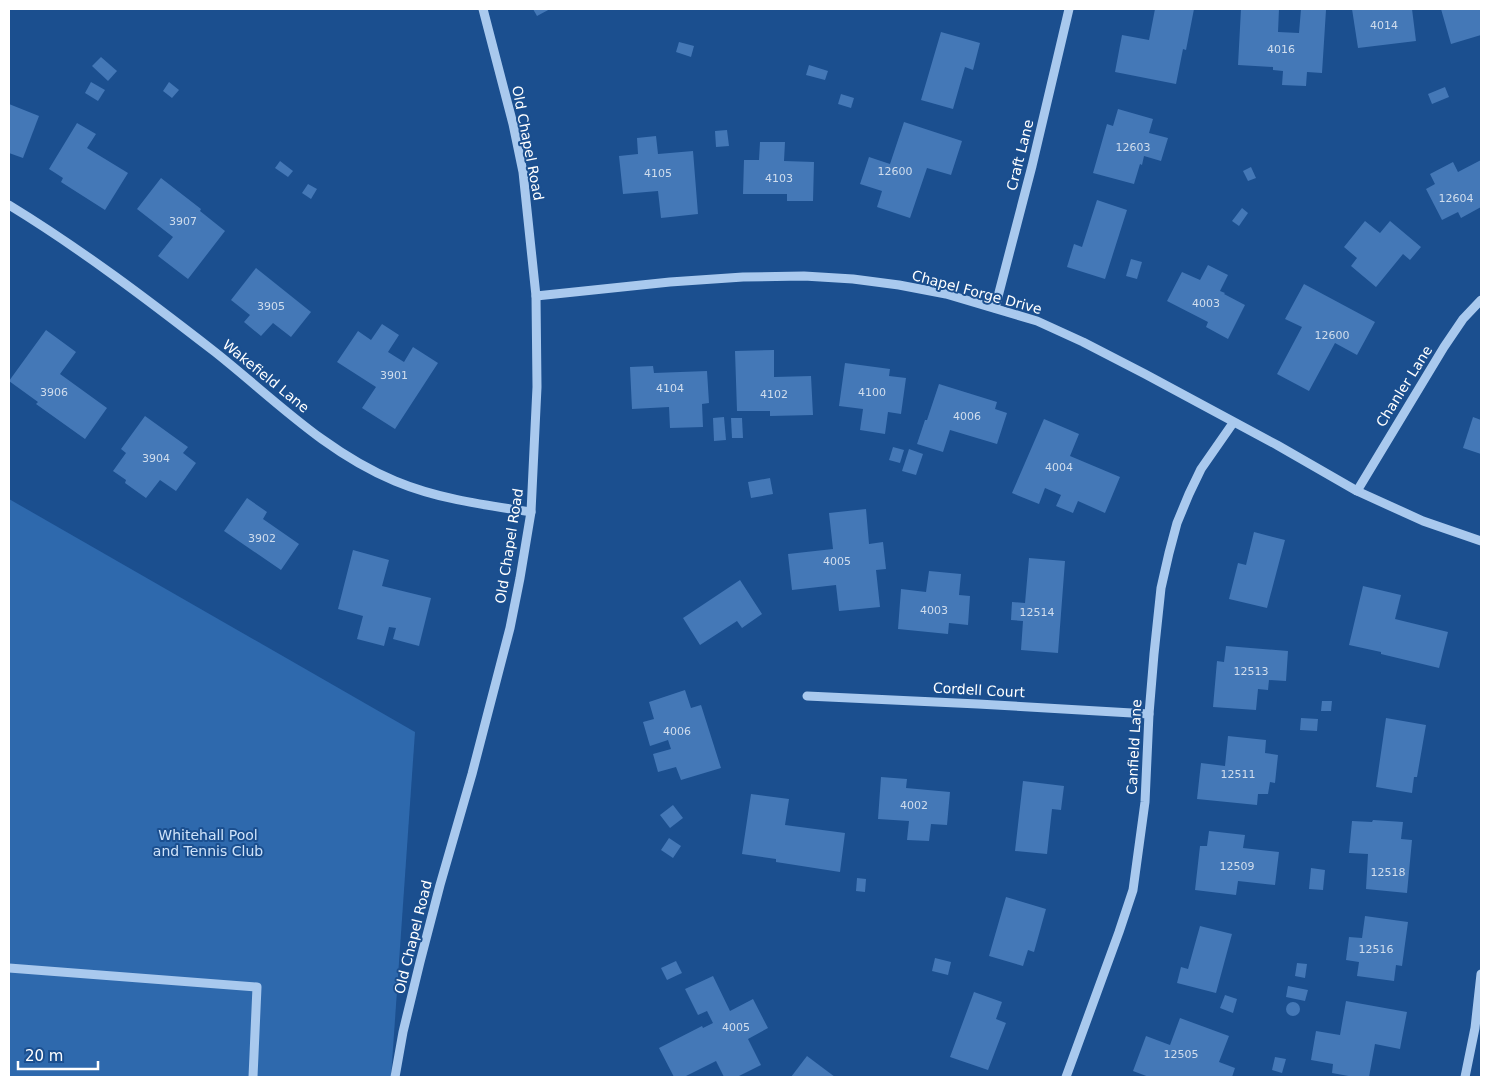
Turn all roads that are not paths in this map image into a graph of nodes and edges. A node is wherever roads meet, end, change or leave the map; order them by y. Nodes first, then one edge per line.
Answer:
1 (483, 9) edge
2 (1069, 9) edge
3 (9, 206) edge
4 (536, 296) junction
5 (1481, 300) edge
6 (994, 308) junction
7 (1233, 422) junction
8 (1357, 492) junction
9 (531, 512) junction
10 (1481, 542) edge
11 (807, 696) dead end
12 (1149, 714) junction
13 (9, 968) edge
14 (1481, 974) edge
15 (253, 1077) edge
16 (395, 1077) edge
17 (1066, 1077) edge
18 (1465, 1077) edge

1 - 4 street, Old Chapel Road
2 - 6 street, Craft Lane
3 - 9 street, Wakefield Lane
4 - 6 street, Chapel Forge Drive
4 - 9 street, Old Chapel Road
5 - 8 street, Chanler Lane
6 - 7 street, Chapel Forge Drive
7 - 8 street, Chapel Forge Drive
7 - 12 street, Canfield Lane
8 - 10 street, Chapel Forge Drive
9 - 16 street, Old Chapel Road
11 - 12 street, Cordell Court
12 - 17 street, Canfield Lane
13 - 15 street
14 - 18 street

